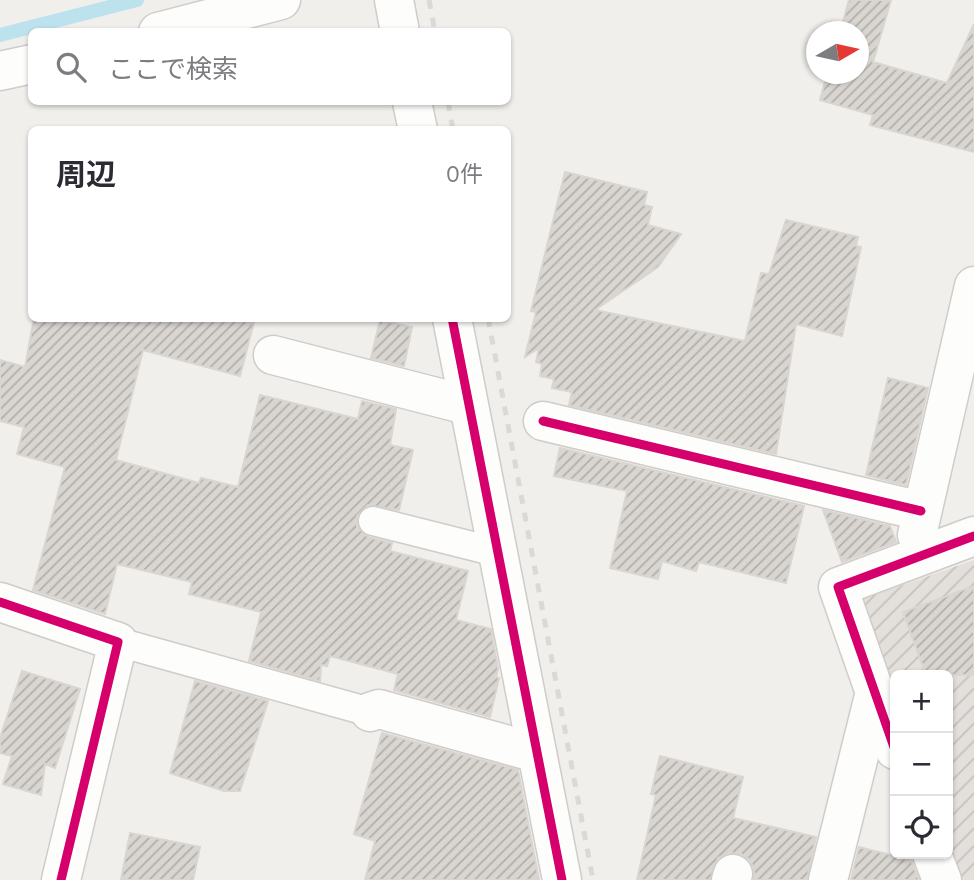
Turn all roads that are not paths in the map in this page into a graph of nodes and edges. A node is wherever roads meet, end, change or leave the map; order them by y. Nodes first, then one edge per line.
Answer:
1 (281, 0) edge
2 (394, 0) edge
3 (173, 28) edge
4 (399, 28) edge
5 (28, 65) edge
6 (0, 71) edge
7 (413, 105) edge
8 (417, 126) edge
9 (974, 286) edge
10 (453, 322) edge
11 (273, 355) dead end
12 (467, 405) junction
13 (543, 421) dead end
14 (921, 511) junction
15 (373, 521) dead end
16 (974, 536) edge
17 (496, 552) junction
18 (913, 558) junction
19 (0, 601) edge
20 (118, 642) junction
21 (875, 692) junction
22 (370, 712) joint
23 (890, 736) edge
24 (537, 753) junction
25 (934, 859) edge
26 (61, 880) edge
27 (562, 880) edge
28 (828, 880) edge
29 (942, 880) edge

1 - 3 street
2 - 4 street
5 - 6 street
7 - 8 street
9 - 14 street
10 - 12 street
11 - 12 street
12 - 17 street
13 - 14 street
14 - 18 street
15 - 17 lane
16 - 18 street
17 - 24 street
18 - 21 street
19 - 20 street
20 - 22 lane
20 - 26 street
21 - 23 street
21 - 28 street
22 - 24 street
24 - 27 street
25 - 29 street

